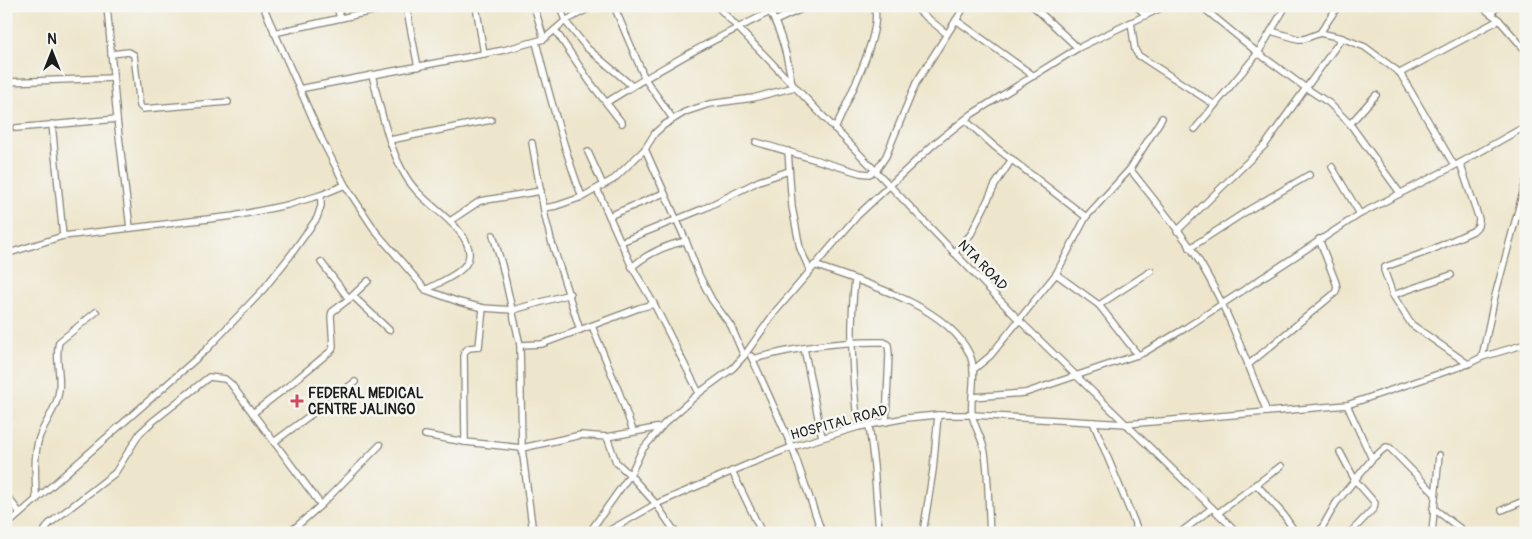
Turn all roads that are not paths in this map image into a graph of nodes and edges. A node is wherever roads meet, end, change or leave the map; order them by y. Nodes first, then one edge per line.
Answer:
1 (107, 6) edge
2 (263, 6) edge
3 (337, 6) edge
4 (395, 6) edge
5 (406, 6) edge
6 (476, 6) edge
7 (534, 6) edge
8 (560, 6) edge
9 (593, 6) edge
10 (614, 6) edge
11 (717, 6) edge
12 (808, 6) edge
13 (874, 6) edge
14 (965, 6) edge
15 (1033, 6) edge
16 (1136, 6) edge
17 (1165, 6) edge
18 (1201, 6) edge
19 (1286, 6) edge
20 (1338, 6) edge
21 (1481, 6) edge
22 (1498, 6) edge
23 (769, 9) edge
24 (920, 12) dead end
25 (1490, 13) junction
26 (1146, 15) junction
27 (340, 18) junction
28 (956, 20) junction
29 (1499, 20) junction
30 (565, 21) junction
31 (775, 21) junction
32 (1132, 22) junction
33 (738, 28) junction
34 (556, 30) junction
35 (1271, 30) junction
36 (274, 33) junction
37 (1320, 33) junction
38 (947, 34) junction
39 (544, 38) junction
40 (1342, 38) junction
41 (536, 42) junction
42 (1078, 48) junction
43 (1526, 51) edge
44 (1258, 53) junction
45 (111, 54) junction
46 (484, 54) junction
47 (418, 67) junction
48 (1400, 73) junction
49 (372, 75) junction
50 (1034, 76) junction
51 (113, 78) junction
52 (644, 79) junction
53 (6, 82) edge
54 (632, 86) junction
55 (794, 86) junction
56 (1306, 88) junction
57 (299, 89) junction
58 (1376, 95) dead end
59 (228, 102) dead end
60 (606, 102) junction
61 (1215, 105) junction
62 (1162, 118) dead end
63 (117, 119) junction
64 (673, 119) junction
65 (491, 120) dead end
66 (965, 120) junction
67 (622, 123) dead end
68 (52, 124) junction
69 (1350, 124) junction
70 (1526, 126) edge
71 (16, 128) dead end
72 (835, 129) junction
73 (1195, 129) dead end
74 (390, 140) junction
75 (756, 142) dead end
76 (532, 143) dead end
77 (645, 149) junction
78 (788, 151) junction
79 (588, 152) dead end
80 (1012, 159) junction
81 (1457, 164) junction
82 (1332, 167) dead end
83 (1130, 169) junction
84 (789, 171) junction
85 (876, 171) junction
86 (1309, 174) dead end
87 (1526, 181) edge
88 (345, 185) junction
89 (603, 185) junction
90 (890, 185) junction
91 (596, 189) junction
92 (541, 191) junction
93 (664, 193) junction
94 (1400, 193) junction
95 (322, 195) junction
96 (582, 197) junction
97 (544, 208) junction
98 (1360, 214) junction
99 (609, 216) junction
100 (1086, 217) junction
101 (677, 220) junction
102 (450, 221) junction
103 (130, 228) junction
104 (1177, 231) junction
105 (493, 235) dead end
106 (63, 236) junction
107 (1319, 239) junction
108 (686, 241) junction
109 (620, 242) junction
110 (1190, 248) junction
111 (954, 253) junction
112 (6, 254) edge
113 (321, 262) dead end
114 (814, 265) junction
115 (632, 267) junction
116 (810, 271) junction
117 (1151, 271) dead end
118 (1056, 274) junction
119 (1451, 275) dead end
120 (855, 280) junction
121 (368, 281) dead end
122 (426, 290) junction
123 (570, 294) junction
124 (1393, 295) junction
125 (351, 297) junction
126 (654, 304) junction
127 (1221, 304) junction
128 (1099, 306) junction
129 (483, 308) junction
130 (513, 310) junction
131 (96, 312) dead end
132 (1020, 321) junction
133 (592, 326) junction
134 (389, 330) dead end
135 (580, 330) junction
136 (851, 341) junction
137 (1526, 344) edge
138 (520, 345) junction
139 (804, 348) junction
140 (749, 350) junction
141 (1138, 355) junction
142 (744, 356) junction
143 (1482, 356) junction
144 (752, 359) junction
145 (1468, 364) junction
146 (1248, 365) junction
147 (973, 370) junction
148 (1076, 375) junction
149 (355, 382) dead end
150 (699, 394) junction
151 (972, 397) junction
152 (1347, 405) junction
153 (253, 412) junction
154 (1267, 412) junction
155 (938, 415) junction
156 (972, 415) junction
157 (886, 422) junction
158 (1093, 422) junction
159 (1127, 424) junction
160 (869, 425) junction
161 (661, 427) junction
162 (858, 427) junction
163 (633, 431) junction
164 (425, 435) dead end
165 (607, 437) junction
166 (822, 437) junction
167 (274, 442) junction
168 (466, 442) junction
169 (380, 445) dead end
170 (792, 447) junction
171 (522, 448) junction
172 (1340, 452) dead end
173 (1439, 455) dead end
174 (1372, 459) junction
175 (1281, 466) dead end
176 (732, 471) junction
177 (630, 475) junction
178 (1354, 480) junction
179 (1256, 484) junction
180 (1435, 494) junction
181 (6, 495) edge
182 (36, 500) junction
183 (1526, 500) edge
184 (656, 504) junction
185 (321, 505) junction
186 (1212, 508) junction
187 (1433, 508) junction
188 (1502, 510) dead end
189 (1218, 512) junction
190 (20, 513) junction
191 (6, 526) edge
192 (615, 530) edge
193 (880, 531) junction
194 (1138, 531) edge
195 (43, 533) edge
196 (289, 533) edge
197 (533, 533) edge
198 (589, 533) edge
199 (605, 533) edge
200 (676, 533) edge
201 (762, 533) edge
202 (822, 533) edge
203 (870, 533) edge
204 (899, 533) edge
205 (923, 533) edge
206 (990, 533) edge
207 (1129, 533) edge
208 (1180, 533) edge
209 (1238, 533) edge
210 (1296, 533) edge
211 (1319, 533) edge
212 (1350, 533) edge
213 (1432, 533) edge
214 (1466, 533) edge

1 - 45 street
2 - 36 street
3 - 27 street
4 - 27 street
5 - 47 street
6 - 46 street
7 - 39 street
8 - 30 street
9 - 30 street
10 - 52 street
11 - 33 street, NTA ROAD
12 - 31 street
13 - 72 street
14 - 28 street
15 - 42 street
16 - 26 street
17 - 26 street
18 - 44 street
19 - 35 street
20 - 37 street
21 - 25 street
22 - 25 street
23 - 31 street
23 - 33 street
24 - 38 street
25 - 29 street
26 - 32 street
27 - 36 street
28 - 38 street
28 - 50 street
29 - 43 street
29 - 48 street
30 - 34 street
30 - 54 street
31 - 55 street
32 - 42 street
32 - 61 street
33 - 52 street
33 - 55 street, NTA ROAD
34 - 39 street
34 - 60 street
35 - 37 street
35 - 44 street
36 - 57 street
37 - 40 street
38 - 85 street
39 - 41 street
40 - 48 street
40 - 56 street
41 - 46 street
41 - 96 street
42 - 50 street
44 - 56 street
44 - 61 street
45 - 51 street
45 - 59 street
46 - 47 street
47 - 49 street
48 - 81 street
49 - 57 street
49 - 74 street
50 - 66 street
51 - 53 street
51 - 63 street
52 - 54 street
52 - 64 street
54 - 60 street
55 - 64 street
55 - 72 street, NTA ROAD
56 - 69 street
56 - 104 street
57 - 88 street
58 - 69 street
60 - 67 street
61 - 73 street
62 - 83 street
63 - 68 street
63 - 103 street
64 - 77 street
65 - 74 street
66 - 80 street
66 - 90 street
68 - 71 street
68 - 106 street
69 - 94 street
70 - 81 street
72 - 85 street, NTA ROAD
74 - 102 street
75 - 78 street
76 - 92 street
77 - 89 street
77 - 93 street
78 - 84 street
78 - 85 street
79 - 89 street
80 - 100 street
80 - 111 street
81 - 94 street
81 - 124 street
82 - 98 street
83 - 100 street
83 - 104 street
84 - 101 street
84 - 116 street
85 - 90 street, NTA ROAD
86 - 110 street
87 - 143 street
88 - 95 street
88 - 122 street
89 - 91 street
90 - 111 street, NTA ROAD
90 - 114 street
91 - 96 street
91 - 99 street
92 - 97 street
92 - 102 street
93 - 99 street
93 - 101 street
94 - 98 street
95 - 103 street
95 - 182 street
96 - 97 street
97 - 123 street
98 - 107 street
99 - 109 street
100 - 118 street
101 - 108 street
101 - 109 street
102 - 122 street
103 - 106 street
104 - 110 street
105 - 130 street
106 - 112 street
107 - 127 street
107 - 146 street
108 - 115 street
108 - 142 street
109 - 115 street
110 - 127 street
111 - 132 street, NTA ROAD
113 - 125 street
114 - 116 street
114 - 120 street
115 - 126 street
116 - 140 street
117 - 128 street
118 - 128 street
118 - 132 street
119 - 124 street
120 - 136 street
120 - 147 street
121 - 125 street
122 - 129 street
123 - 130 street
123 - 135 street
124 - 145 street
125 - 134 street
125 - 153 street
126 - 133 street
126 - 150 street
127 - 141 street
127 - 146 street
128 - 141 street
129 - 130 street
129 - 168 street
130 - 138 street
131 - 182 street
132 - 147 street
132 - 148 street, NTA ROAD
133 - 135 street
133 - 163 street
135 - 138 street
136 - 139 street
136 - 157 street
136 - 162 street
137 - 143 street, HOSPITAL ROAD
138 - 171 street
139 - 144 street
139 - 166 street
140 - 142 street
140 - 144 street
141 - 148 street
142 - 150 street
143 - 145 street, HOSPITAL ROAD
144 - 170 street
145 - 152 street, HOSPITAL ROAD
146 - 154 street
147 - 151 street
148 - 151 street
148 - 159 street, NTA ROAD
149 - 167 street
150 - 161 street
151 - 156 street
152 - 154 street, HOSPITAL ROAD
152 - 174 street
153 - 167 street
153 - 195 street
154 - 159 street, HOSPITAL ROAD
155 - 156 street, HOSPITAL ROAD
155 - 157 street, HOSPITAL ROAD
155 - 205 street
156 - 158 street, HOSPITAL ROAD
156 - 206 street
157 - 160 street, HOSPITAL ROAD
158 - 159 street, HOSPITAL ROAD
158 - 194 street
159 - 186 street, NTA ROAD
160 - 162 street, HOSPITAL ROAD
160 - 193 street
161 - 163 street
161 - 177 street
162 - 166 street, HOSPITAL ROAD
163 - 165 street
164 - 168 street
165 - 171 street
165 - 177 street
166 - 170 street, HOSPITAL ROAD
167 - 185 street
168 - 171 street
169 - 185 street
170 - 176 street, HOSPITAL ROAD
170 - 202 street
171 - 197 street
172 - 178 street
173 - 180 street
174 - 178 street
174 - 180 street
175 - 179 street
176 - 184 street, HOSPITAL ROAD
176 - 201 street
177 - 184 street
177 - 198 street
178 - 211 street
178 - 212 street
179 - 189 street
179 - 210 street
180 - 187 street
181 - 190 street
182 - 190 street
183 - 188 street
184 - 192 street, HOSPITAL ROAD
184 - 200 street
185 - 196 street
186 - 189 street, NTA ROAD
186 - 208 street
187 - 213 street
187 - 214 street
189 - 209 street, NTA ROAD
190 - 191 street
192 - 199 street, HOSPITAL ROAD
193 - 203 street
193 - 204 street
194 - 207 street

